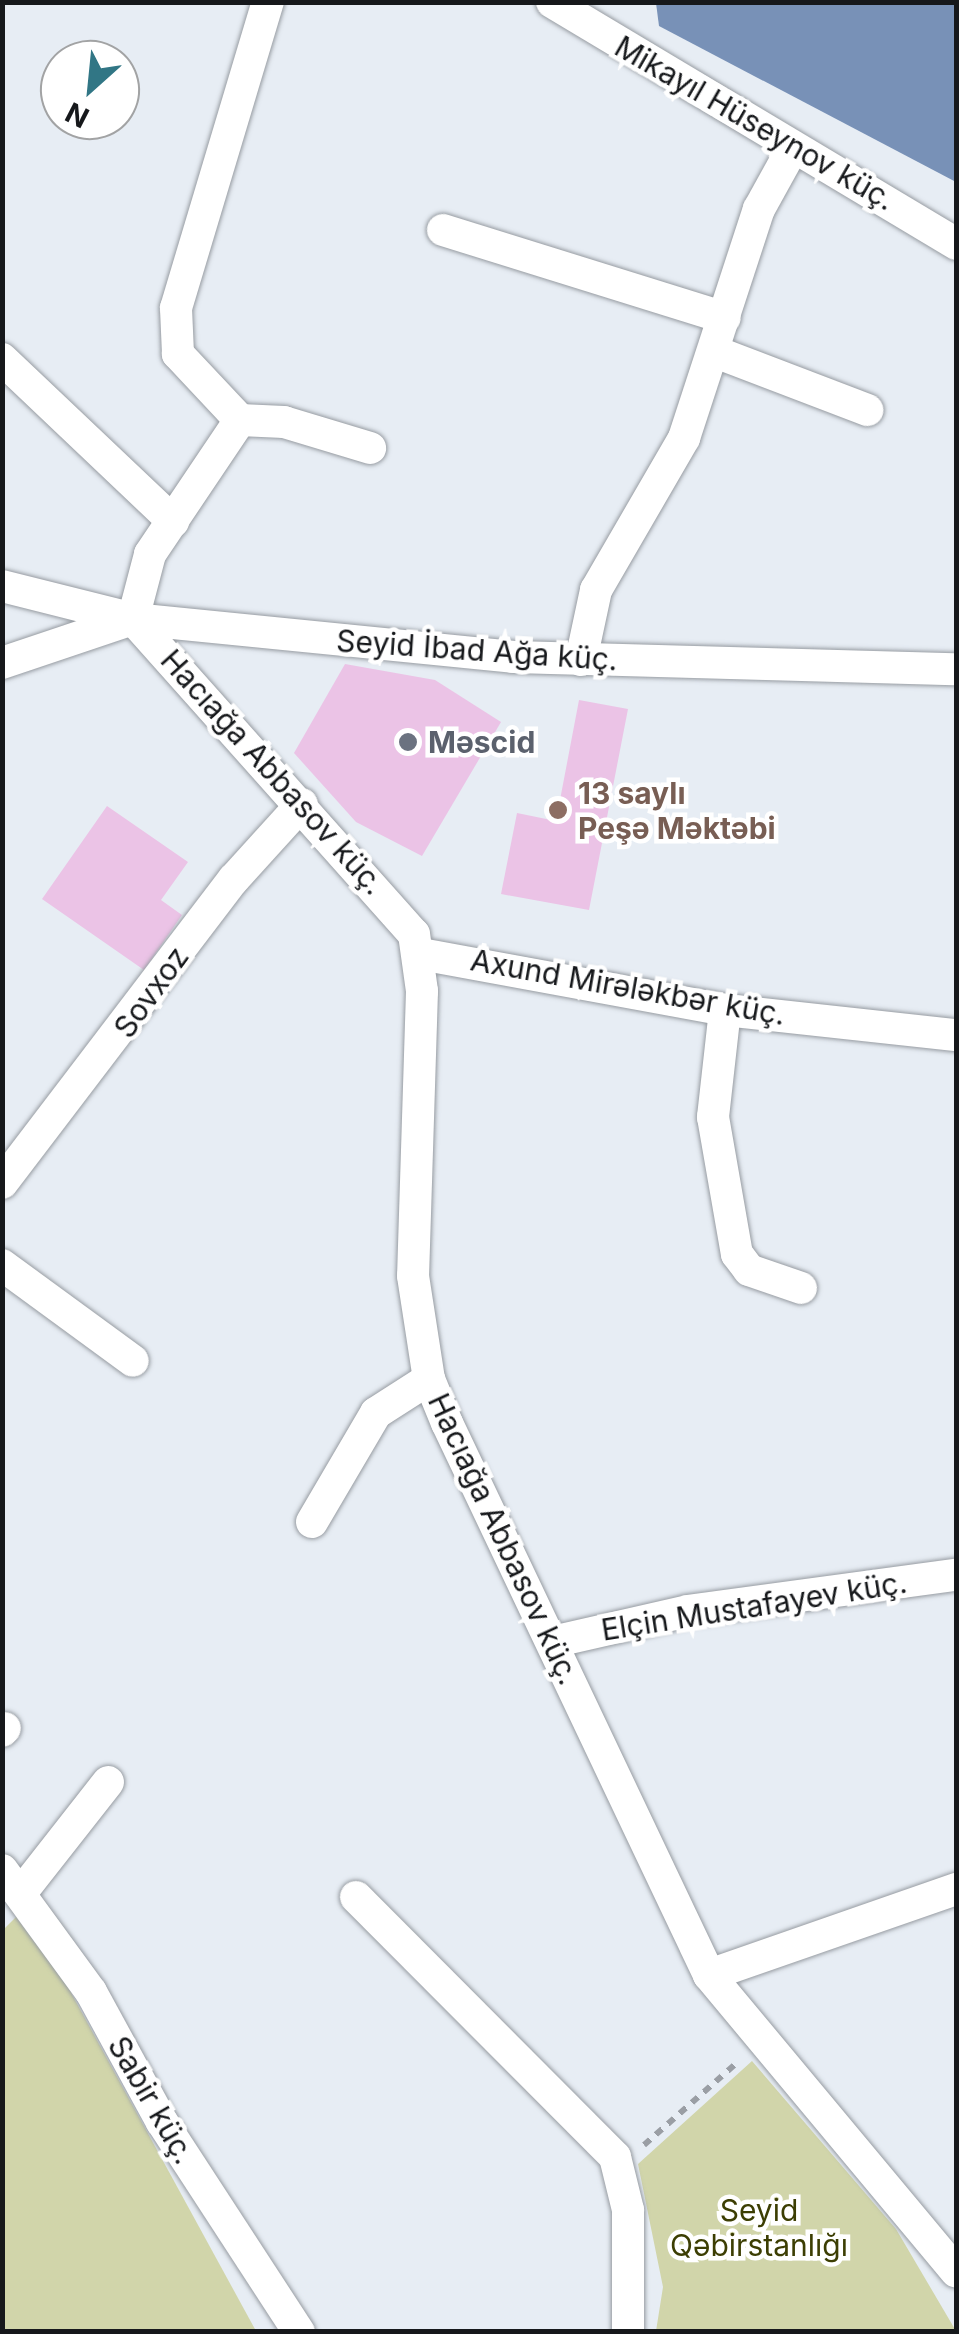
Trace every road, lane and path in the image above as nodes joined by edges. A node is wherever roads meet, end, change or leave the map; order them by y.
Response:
1 (268, 2) edge
2 (573, 8) edge
3 (792, 150) junction
4 (443, 230) dead end
5 (956, 244) edge
6 (724, 318) junction
7 (718, 353) junction
8 (2, 359) edge
9 (868, 410) dead end
10 (240, 420) junction
11 (370, 448) dead end
12 (173, 521) junction
13 (2, 586) edge
14 (133, 619) junction
15 (581, 660) junction
16 (2, 663) edge
17 (956, 669) edge
18 (302, 804) junction
19 (420, 954) junction
20 (725, 1010) junction
21 (956, 1035) edge
22 (2, 1183) edge
23 (2, 1265) edge
24 (801, 1288) dead end
25 (133, 1361) dead end
26 (429, 1379) junction
27 (312, 1522) dead end
28 (956, 1576) edge
29 (552, 1642) junction
30 (108, 1782) dead end
31 (12, 1881) edge
32 (956, 1889) edge
33 (356, 1897) dead end
34 (709, 1975) junction
35 (762, 2038) junction
36 (615, 2157) junction
37 (956, 2271) edge
38 (300, 2332) edge
39 (628, 2332) edge

1 - 10 street
2 - 3 street, Mikayıl Hüseynov küç.
3 - 5 street, Mikayıl Hüseynov küç.
3 - 6 street
4 - 6 street
6 - 7 street
7 - 9 street
7 - 15 street
8 - 12 street
10 - 11 street
10 - 12 street
12 - 14 street
13 - 14 street, Seyid İbad Ağa küç.
14 - 15 street, Seyid İbad Ağa küç.
14 - 16 street
14 - 18 street, Hacıağa Abbasov küç.
15 - 17 street, Seyid İbad Ağa küç.
18 - 19 street, Hacıağa Abbasov küç.
18 - 22 street, Sovxoz
19 - 20 street, Axund Mirələkbər küç.
19 - 26 street, Hacıağa Abbasov küç.
20 - 21 street, Axund Mirələkbər küç.
20 - 24 street
23 - 25 street
26 - 27 street
26 - 29 street, Hacıağa Abbasov küç.
28 - 29 street, Elçin Mustafayev küç.
29 - 34 street, Hacıağa Abbasov küç.
30 - 31 street
31 - 38 street, Sabir küç.
32 - 34 street
33 - 36 street
34 - 35 street, Hacıağa Abbasov küç.
35 - 36 path
35 - 37 street, Hacıağa Abbasov küç.
36 - 39 street

